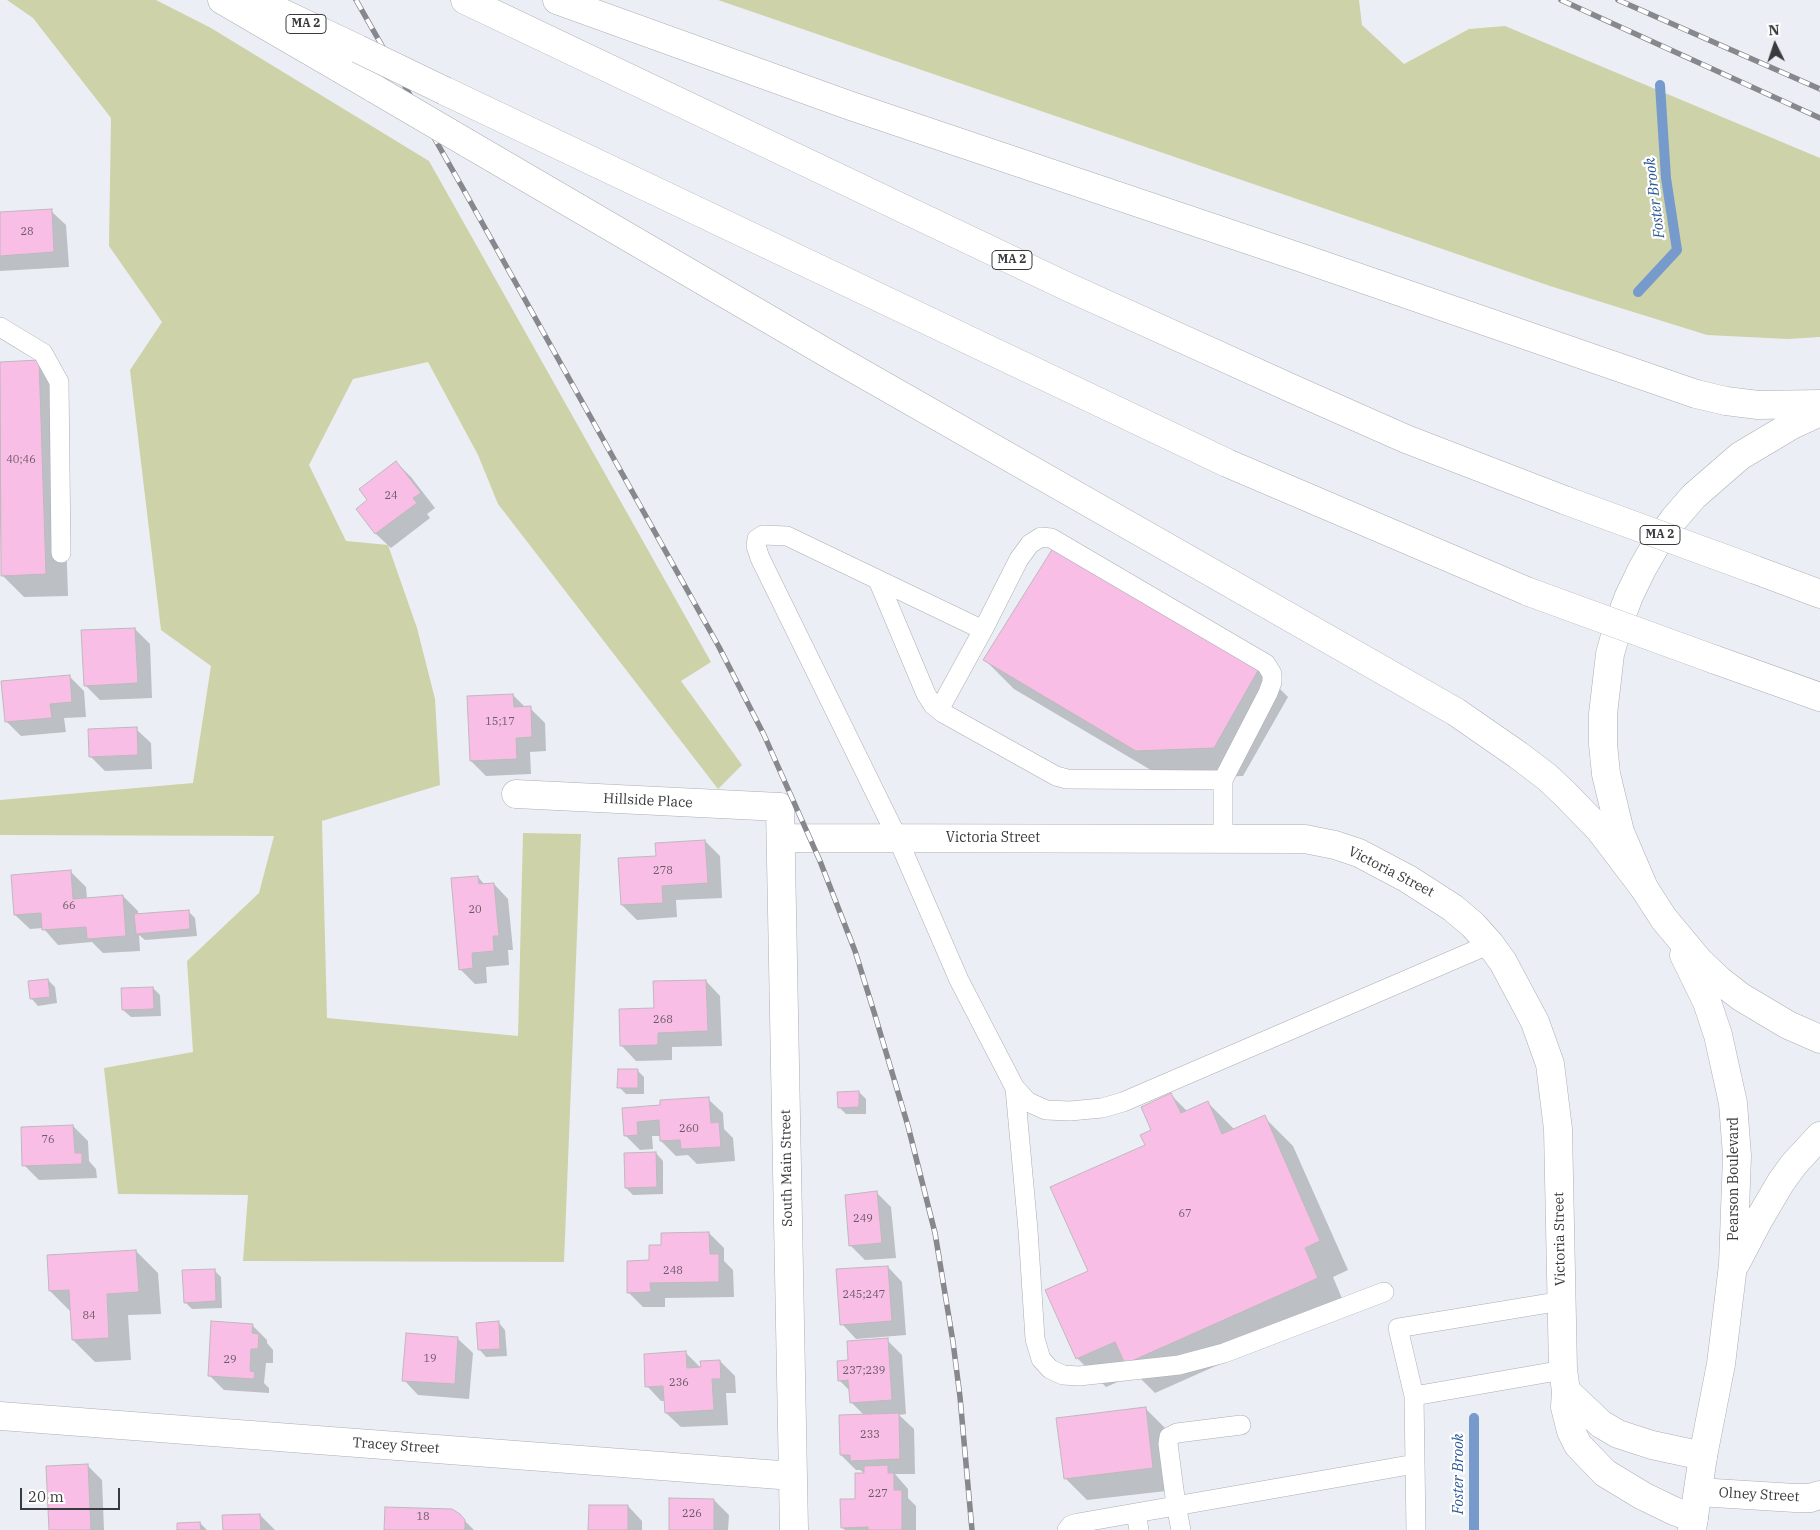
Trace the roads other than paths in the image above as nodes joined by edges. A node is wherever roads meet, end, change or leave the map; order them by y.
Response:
1 (222, 0) edge
2 (255, 0) edge
3 (465, 0) edge
4 (557, 0) edge
5 (0, 327) edge
6 (1820, 404) edge
7 (1820, 412) edge
8 (62, 553) dead end
9 (878, 580) junction
10 (1820, 594) edge
11 (983, 630) junction
12 (1820, 696) edge
13 (939, 710) junction
14 (1223, 780) junction
15 (516, 794) dead end
16 (780, 807) joint
17 (897, 837) junction
18 (781, 838) junction
19 (1223, 839) junction
20 (1644, 888) junction
21 (1664, 919) junction
22 (1490, 944) junction
23 (1820, 1039) edge
24 (1015, 1088) junction
25 (1820, 1136) edge
26 (1731, 1273) junction
27 (1384, 1292) dead end
28 (1562, 1301) junction
29 (1564, 1381) junction
30 (1414, 1396) junction
31 (0, 1416) edge
32 (1241, 1424) dead end
33 (1703, 1456) junction
34 (1415, 1464) junction
35 (793, 1476) junction
36 (1820, 1495) edge
37 (1176, 1505) junction
38 (1695, 1513) edge
39 (1137, 1521) edge
40 (1098, 1525) edge
41 (794, 1530) edge
42 (1067, 1530) edge
43 (1181, 1530) edge
44 (1416, 1530) edge

1 - 20 main road, bridge
2 - 12 main road, MA 2, bridge
3 - 10 main road, MA 2, bridge
4 - 6 main road
5 - 8 lane
7 - 20 main road
9 - 11 lane
9 - 13 lane
9 - 17 lane
11 - 13 lane
11 - 14 lane
13 - 14 lane
14 - 19 lane
15 - 16 main road, Hillside Place
16 - 18 main road, South Main Street
17 - 18 main road, Victoria Street
17 - 19 main road, Victoria Street
17 - 24 lane
18 - 35 main road, South Main Street
19 - 22 main road, Victoria Street
20 - 21 main road
21 - 23 main road
21 - 26 main road, Pearson Boulevard
22 - 24 lane
22 - 28 main road, Victoria Street
24 - 27 lane
25 - 26 main road, Pearson Boulevard
26 - 33 main road, Pearson Boulevard
28 - 29 main road, Victoria Street
28 - 30 lane
29 - 30 lane
29 - 33 main road
29 - 38 main road, Victoria Street
30 - 34 lane
31 - 35 main road, Tracey Street
32 - 37 lane
33 - 38 main road, Pearson Boulevard
34 - 37 lane
34 - 44 lane
35 - 41 main road, South Main Street
36 - 38 main road, Olney Street
37 - 39 lane
37 - 43 lane
39 - 40 lane
40 - 42 lane

